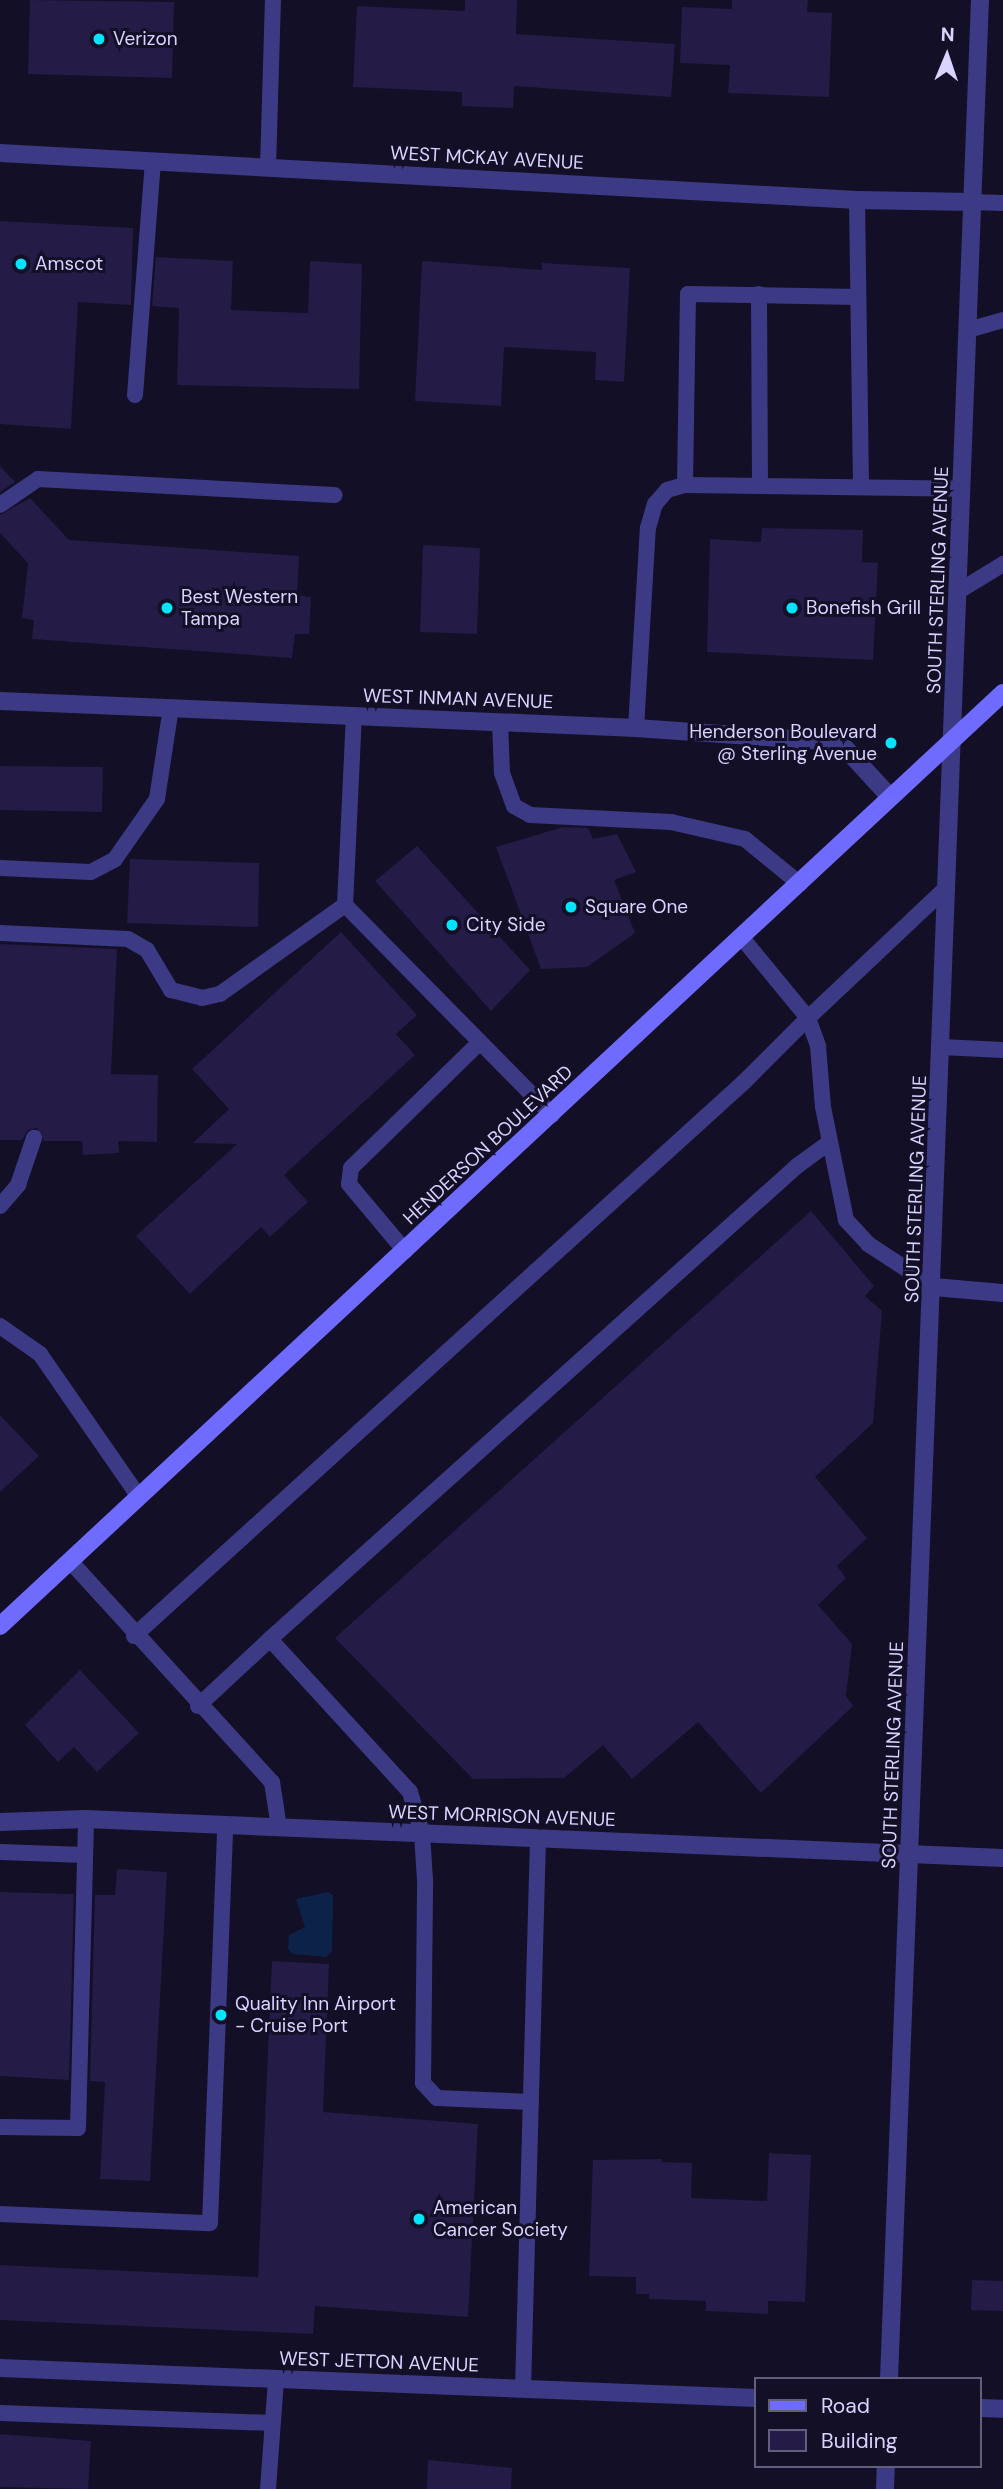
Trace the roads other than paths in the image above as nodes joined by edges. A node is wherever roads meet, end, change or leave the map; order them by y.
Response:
1 (273, 0) edge
2 (980, 0) edge
3 (0, 153) edge
4 (153, 162) junction
5 (268, 167) junction
6 (857, 200) junction
7 (972, 202) junction
8 (1003, 203) edge
9 (759, 294) junction
10 (858, 296) junction
11 (1003, 320) edge
12 (968, 330) junction
13 (135, 395) dead end
14 (685, 485) junction
15 (760, 486) junction
16 (861, 487) junction
17 (962, 489) junction
18 (335, 495) dead end
19 (0, 505) edge
20 (1003, 564) edge
21 (959, 591) junction
22 (1003, 693) edge
23 (0, 701) edge
24 (171, 708) junction
25 (354, 715) junction
26 (500, 722) junction
27 (636, 728) junction
28 (953, 740) junction
29 (890, 797) junction
30 (0, 868) edge
31 (800, 884) junction
32 (947, 887) junction
33 (345, 905) junction
34 (0, 933) edge
35 (742, 939) junction
36 (808, 1018) junction
37 (480, 1042) junction
38 (942, 1047) junction
39 (1003, 1050) edge
40 (552, 1115) junction
41 (34, 1138) dead end
42 (829, 1143) junction
43 (0, 1206) edge
44 (405, 1251) junction
45 (934, 1287) junction
46 (1003, 1293) edge
47 (0, 1326) edge
48 (139, 1497) junction
49 (70, 1561) junction
50 (0, 1626) edge
51 (134, 1636) junction
52 (270, 1639) junction
53 (198, 1706) junction
54 (86, 1819) junction
55 (0, 1822) edge
56 (225, 1825) junction
57 (279, 1827) junction
58 (422, 1833) junction
59 (538, 1838) junction
60 (0, 1852) edge
61 (910, 1854) junction
62 (85, 1855) junction
63 (1003, 1858) edge
64 (531, 2102) junction
65 (0, 2127) edge
66 (0, 2214) edge
67 (0, 2368) edge
68 (889, 2377) edge
69 (276, 2379) junction
70 (523, 2389) junction
71 (754, 2398) edge
72 (982, 2408) edge
73 (1003, 2409) edge
74 (0, 2413) edge
75 (272, 2423) junction
76 (886, 2468) edge
77 (268, 2489) edge
78 (885, 2489) edge

1 - 5 lane
2 - 7 street, SOUTH STERLING AVENUE
3 - 4 street, WEST MCKAY AVENUE
4 - 5 street, WEST MCKAY AVENUE
4 - 13 lane
5 - 6 street, WEST MCKAY AVENUE
6 - 7 street, WEST MCKAY AVENUE
6 - 10 lane
7 - 8 lane
7 - 12 street, SOUTH STERLING AVENUE
9 - 10 lane
9 - 14 lane
9 - 15 lane
10 - 16 lane
11 - 12 lane
12 - 17 street, SOUTH STERLING AVENUE
14 - 15 lane
14 - 27 lane
15 - 16 lane
16 - 17 lane
17 - 21 street, SOUTH STERLING AVENUE
18 - 19 lane
20 - 21 lane
21 - 28 street, SOUTH STERLING AVENUE
22 - 28 main road, HENDERSON BOULEVARD
23 - 24 street, WEST INMAN AVENUE
24 - 25 street, WEST INMAN AVENUE
24 - 30 lane
25 - 26 street, WEST INMAN AVENUE
25 - 33 lane
26 - 27 street, WEST INMAN AVENUE
26 - 31 lane
27 - 29 street, WEST INMAN AVENUE
28 - 29 main road, HENDERSON BOULEVARD
28 - 32 street, SOUTH STERLING AVENUE
29 - 31 main road, HENDERSON BOULEVARD
31 - 35 main road, HENDERSON BOULEVARD
32 - 36 lane
32 - 38 street, SOUTH STERLING AVENUE
33 - 34 lane
33 - 37 lane
35 - 36 lane
35 - 40 main road, HENDERSON BOULEVARD
36 - 42 lane
36 - 51 lane
37 - 40 lane
37 - 44 lane
38 - 39 lane
38 - 45 street, SOUTH STERLING AVENUE
40 - 44 main road, HENDERSON BOULEVARD
41 - 43 lane
42 - 45 lane
42 - 52 lane
44 - 48 main road, HENDERSON BOULEVARD
45 - 46 street
45 - 61 street, SOUTH STERLING AVENUE
47 - 48 lane
48 - 49 main road, HENDERSON BOULEVARD
49 - 50 main road, HENDERSON BOULEVARD
49 - 51 lane
51 - 53 lane
52 - 53 lane
52 - 58 lane
53 - 57 lane
54 - 55 street, WEST MORRISON AVENUE
54 - 56 street, WEST MORRISON AVENUE
54 - 62 lane
56 - 57 street, WEST MORRISON AVENUE
56 - 66 lane
57 - 58 street, WEST MORRISON AVENUE
58 - 59 street, WEST MORRISON AVENUE
58 - 64 lane
59 - 61 street, WEST MORRISON AVENUE
59 - 64 lane
60 - 62 lane
61 - 63 street, WEST MORRISON AVENUE
61 - 68 street, SOUTH STERLING AVENUE
62 - 65 lane
64 - 70 lane
67 - 69 street, WEST JETTON AVENUE
69 - 70 street, WEST JETTON AVENUE
69 - 75 lane
70 - 71 street, WEST JETTON AVENUE
72 - 73 street
74 - 75 lane
75 - 77 lane
76 - 78 street

